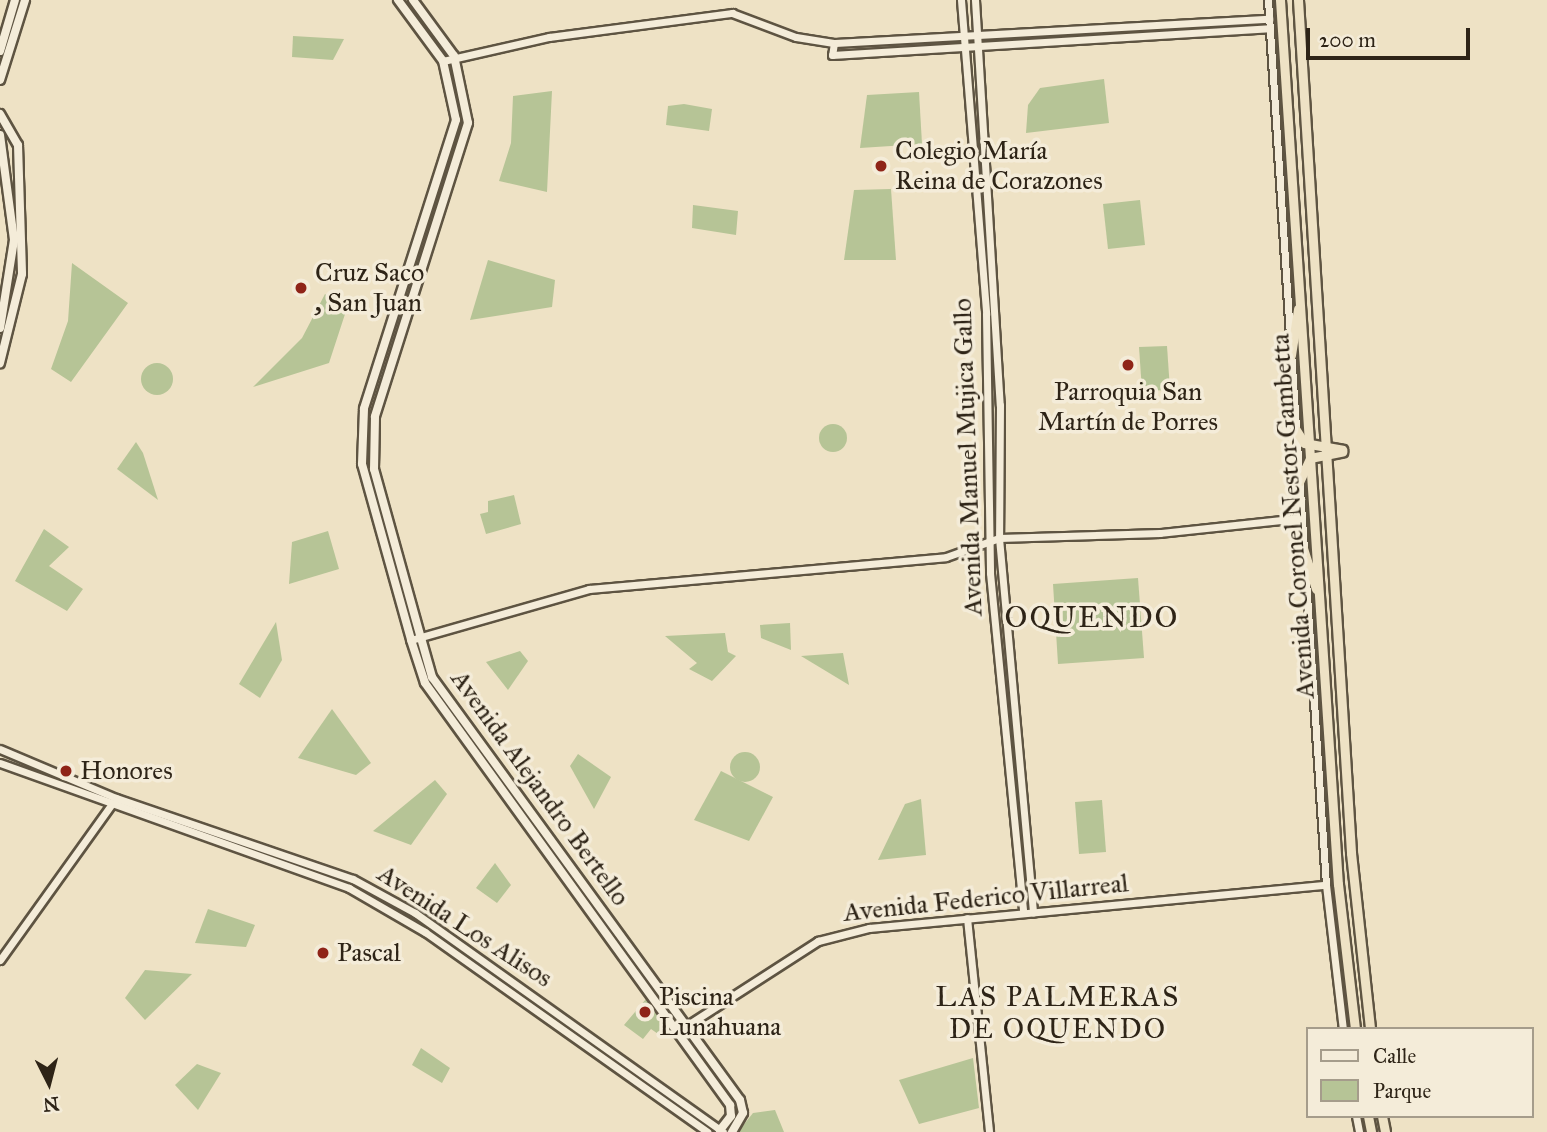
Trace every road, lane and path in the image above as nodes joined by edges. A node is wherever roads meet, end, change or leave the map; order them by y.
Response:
1 (15, 0) edge
2 (25, 0) edge
3 (398, 0) edge
4 (413, 0) edge
5 (961, 0) edge
6 (975, 0) edge
7 (1268, 0) edge
8 (1280, 0) edge
9 (1298, 0) edge
10 (1269, 19) junction
11 (1269, 28) junction
12 (977, 34) junction
13 (963, 35) junction
14 (834, 43) junction
15 (964, 46) junction
16 (978, 46) junction
17 (0, 51) edge
18 (454, 56) junction
19 (443, 61) junction
20 (2, 66) edge
21 (0, 80) edge
22 (0, 114) edge
23 (0, 135) edge
24 (11, 199) junction
25 (21, 199) junction
26 (1300, 301) junction
27 (0, 328) edge
28 (1291, 355) junction
29 (0, 363) edge
30 (1296, 430) junction
31 (1327, 444) junction
32 (1310, 445) junction
33 (1328, 457) junction
34 (1310, 458) junction
35 (1299, 482) junction
36 (1301, 518) junction
37 (999, 538) junction
38 (990, 541) junction
39 (1303, 548) junction
40 (1320, 598) junction
41 (421, 638) junction
42 (411, 640) junction
43 (0, 749) edge
44 (0, 763) edge
45 (111, 805) junction
46 (1326, 885) junction
47 (1023, 912) junction
48 (1033, 912) junction
49 (967, 918) junction
50 (0, 961) edge
51 (685, 1026) junction
52 (1343, 1027) edge
53 (1355, 1027) edge
54 (1370, 1027) edge
55 (677, 1032) junction
56 (721, 1131) edge
57 (706, 1132) edge
58 (732, 1132) edge
59 (989, 1132) edge

1 - 17 main road
2 - 20 main road
3 - 19 main road, Avenida Alejandro Bertello
4 - 18 main road, Avenida Alejandro Bertello
5 - 13 street, Avenida Manuel Mujica Gallo
6 - 12 street, Avenida Manuel Mujica Gallo
7 - 10 street
8 - 26 highway, Avenida Coronel Nestor Gambetta
9 - 31 highway, Avenida Coronel Nestor Gambetta
10 - 11 street
10 - 12 street
11 - 16 street
11 - 28 street
12 - 13 street
12 - 16 street, Avenida Manuel Mujica Gallo
13 - 14 street
13 - 15 street, Avenida Manuel Mujica Gallo
14 - 15 street
14 - 18 street
15 - 16 street
15 - 38 street, Avenida Manuel Mujica Gallo
16 - 37 street, Avenida Manuel Mujica Gallo
18 - 19 street
18 - 41 main road, Avenida Alejandro Bertello
19 - 42 main road, Avenida Alejandro Bertello
20 - 21 main road
22 - 25 main road
23 - 24 main road
24 - 25 main road
24 - 27 main road
25 - 29 main road
26 - 28 highway
26 - 32 highway, Avenida Coronel Nestor Gambetta
28 - 30 street
30 - 32 highway
30 - 35 street
31 - 32 highway
31 - 33 highway, Avenida Coronel Nestor Gambetta
31 - 33 highway
32 - 34 highway, Avenida Coronel Nestor Gambetta
33 - 34 highway
33 - 54 highway, Avenida Coronel Nestor Gambetta
34 - 35 highway
34 - 40 highway, Avenida Coronel Nestor Gambetta
35 - 36 street
36 - 37 street
36 - 39 street
37 - 38 street
37 - 48 street, Avenida Manuel Mujica Gallo
38 - 41 street
38 - 47 street, Avenida Manuel Mujica Gallo
39 - 40 highway
39 - 46 street
40 - 53 highway, Avenida Coronel Nestor Gambetta
41 - 42 street
41 - 51 main road, Avenida Alejandro Bertello
42 - 55 main road, Avenida Alejandro Bertello
43 - 56 street, Avenida Los Alisos
44 - 45 street, Avenida Los Alisos
45 - 50 street
45 - 57 street, Avenida Los Alisos
46 - 48 street, Avenida Federico Villarreal
46 - 52 street
47 - 48 street, Avenida Federico Villarreal
47 - 49 street, Avenida Federico Villarreal
49 - 51 street, Avenida Federico Villarreal
49 - 59 street
51 - 55 street, Avenida Federico Villarreal
51 - 58 main road, Avenida Alejandro Bertello
55 - 56 main road, Avenida Alejandro Bertello

